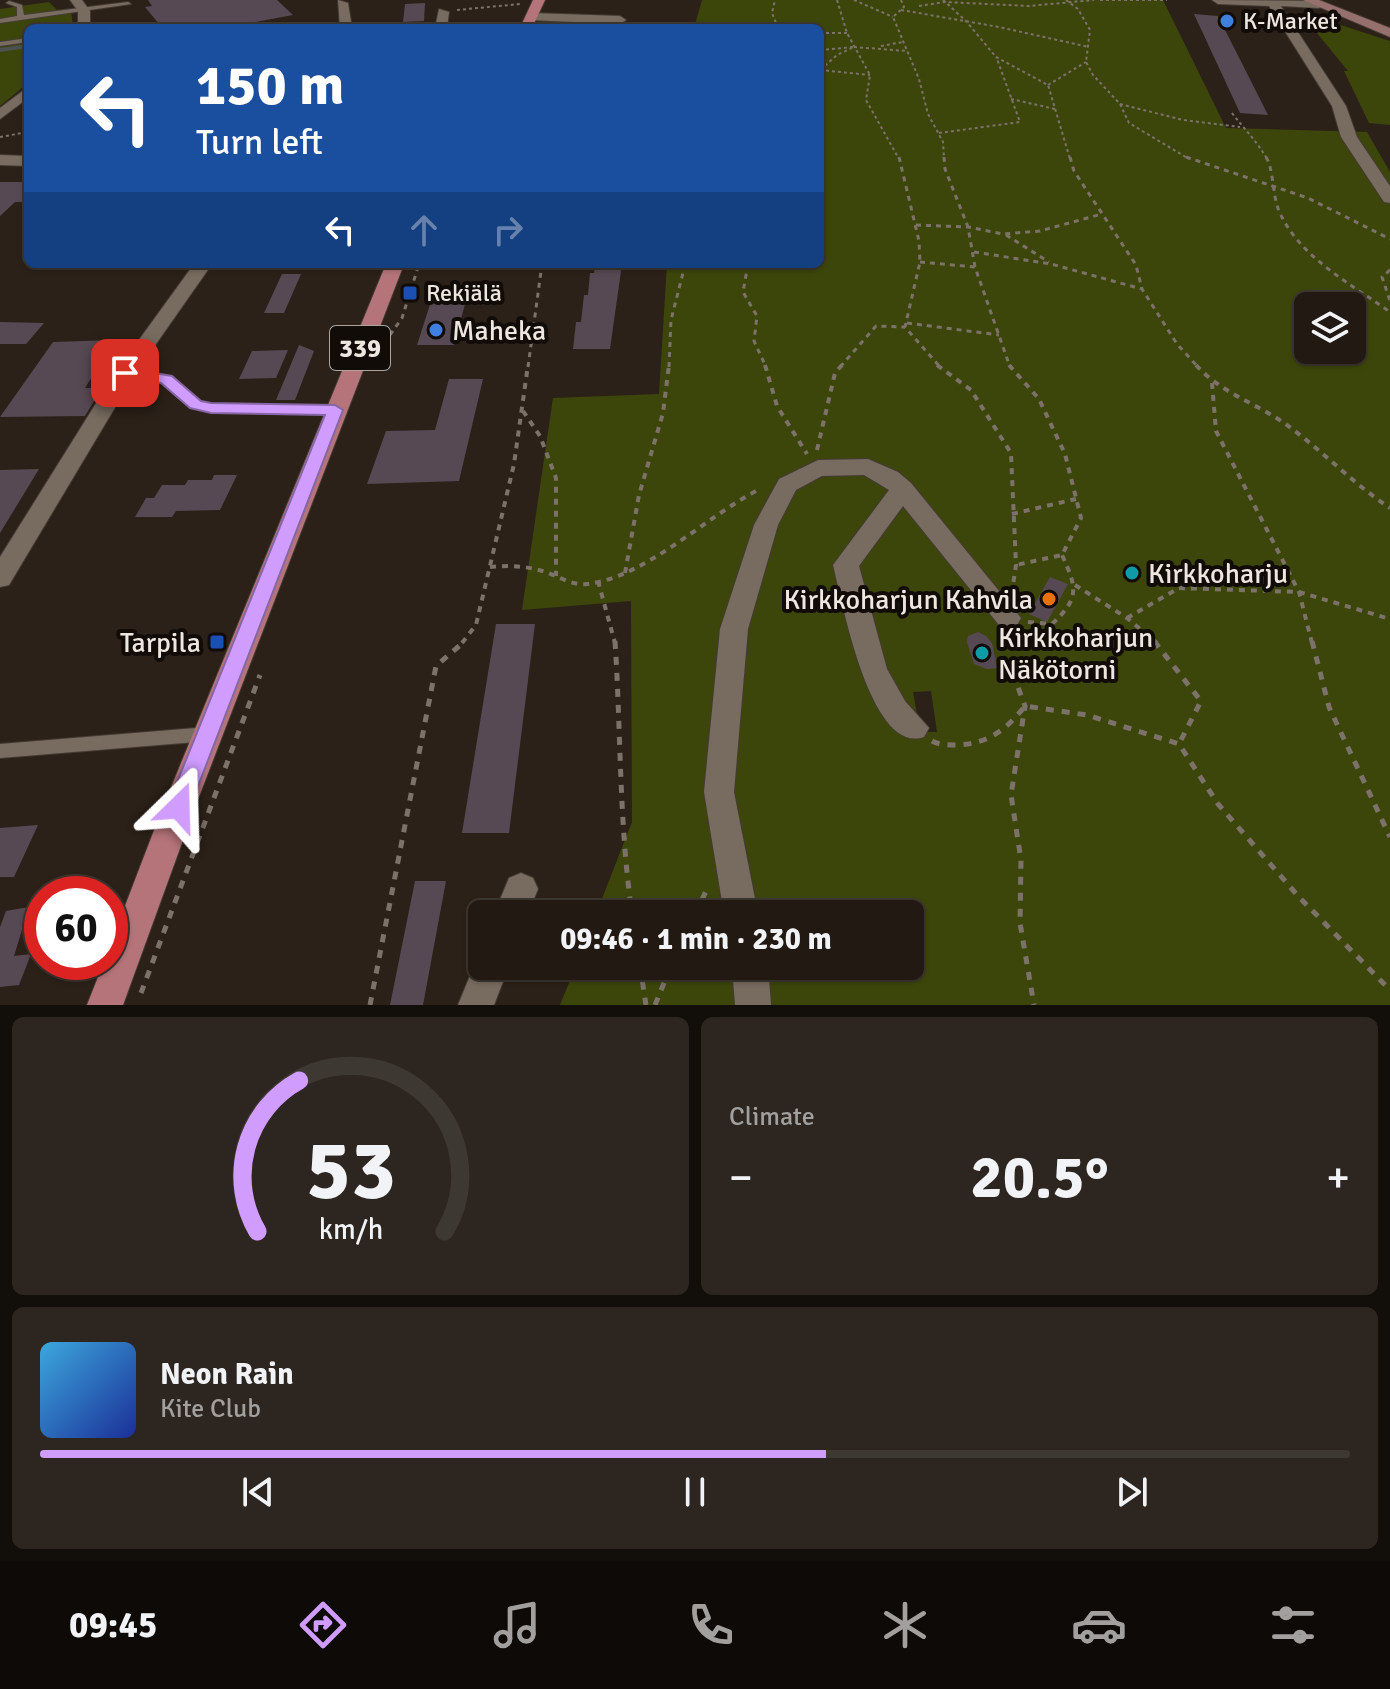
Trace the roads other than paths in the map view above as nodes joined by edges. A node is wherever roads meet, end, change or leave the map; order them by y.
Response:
1 (1218, 0) edge
2 (538, 1) edge
3 (1273, 1) edge
4 (1314, 2) edge
5 (9, 3) dead end
6 (342, 3) dead end
7 (128, 4) dead end
8 (80, 6) edge
9 (443, 12) road end
10 (21, 18) junction
11 (620, 19) edge
12 (0, 21) edge
13 (529, 23) edge
14 (345, 24) edge
15 (442, 24) edge
16 (1390, 33) edge
17 (24, 41) edge
18 (0, 44) edge
19 (24, 94) edge
20 (0, 115) edge
21 (0, 160) edge
22 (24, 161) edge
23 (1390, 198) edge
24 (200, 268) edge
25 (393, 268) edge
26 (125, 373) junction
27 (335, 410) junction
28 (903, 489) junction
29 (0, 578) edge
30 (1008, 618) road end
31 (914, 728) road end
32 (208, 734) junction
33 (0, 751) edge
34 (738, 900) edge
35 (486, 980) edge
36 (751, 980) edge
37 (105, 1005) edge
38 (476, 1005) edge
39 (753, 1005) edge

1 - 3 street
2 - 13 main road
3 - 4 street
3 - 23 street
4 - 16 main road
5 - 10 lane
6 - 14 street
7 - 8 lane
8 - 10 lane
9 - 15 street
10 - 12 lane
11 - 13 street
17 - 18 lane
19 - 20 street
21 - 22 street
24 - 26 street
25 - 27 main road, 339
26 - 27 lane
26 - 29 street
27 - 32 main road, 339
28 - 30 street
28 - 31 street
28 - 34 street
32 - 33 lane
32 - 37 main road, 339
35 - 38 street
36 - 39 street

